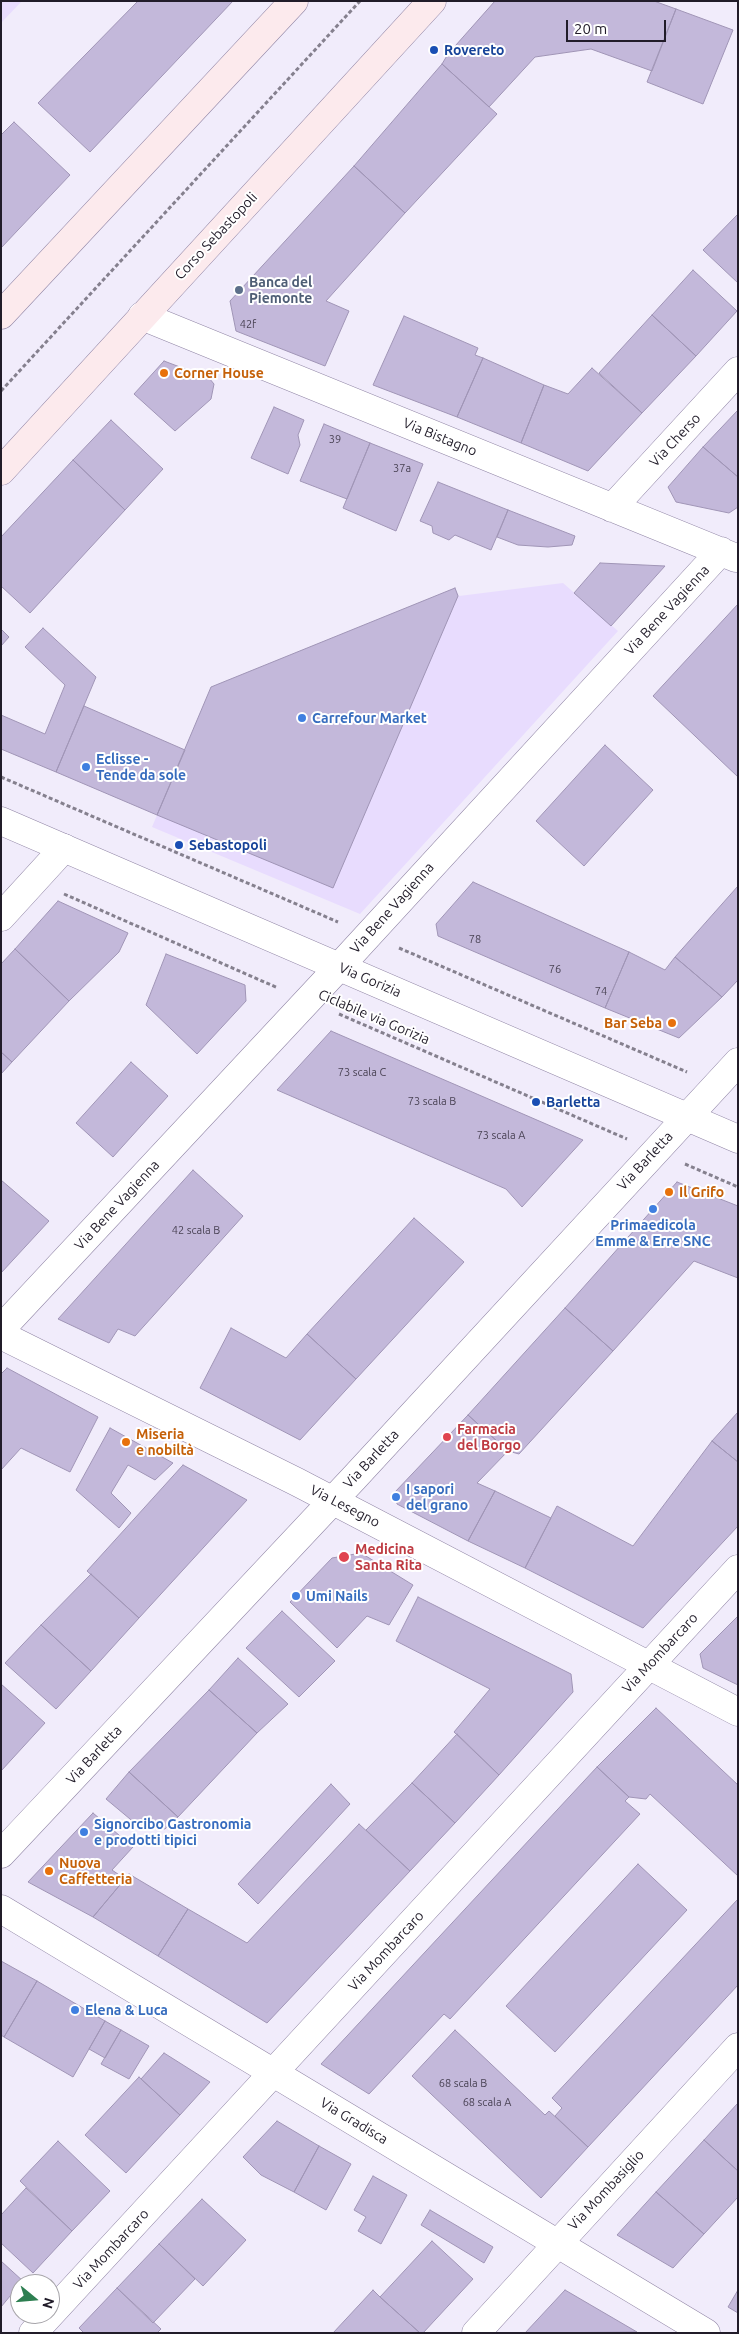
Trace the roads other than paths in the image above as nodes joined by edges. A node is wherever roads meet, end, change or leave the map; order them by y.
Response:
1 (294, 1) edge
2 (432, 1) edge
3 (1, 315) edge
4 (142, 316) junction
5 (738, 371) edge
6 (1, 471) edge
7 (612, 508) junction
8 (729, 555) edge
9 (1, 821) edge
10 (64, 848) junction
11 (1, 917) edge
12 (339, 967) junction
13 (738, 1062) edge
14 (686, 1117) junction
15 (738, 1139) edge
16 (1, 1329) edge
17 (1, 1335) edge
18 (332, 1500) junction
19 (738, 1569) edge
20 (648, 1665) junction
21 (738, 1712) edge
22 (1, 1854) edge
23 (1, 1909) edge
24 (738, 2048) edge
25 (272, 2072) junction
26 (558, 2243) junction
27 (33, 2333) edge
28 (476, 2333) edge
29 (706, 2333) edge

1 - 3 main road
2 - 4 main road, Corso Sebastopoli
4 - 6 main road, Corso Sebastopoli
4 - 7 street, Via Bistagno
5 - 7 street, Via Cherso
7 - 8 street, Via Bistagno
8 - 12 street, Via Bene Vagienna
9 - 10 street, Via Gorizia
10 - 11 street
10 - 12 street, Via Gorizia
12 - 14 street, Via Gorizia
12 - 16 street, Via Bene Vagienna
13 - 14 street, Via Barletta
14 - 15 street, Via Gorizia
14 - 18 street, Via Barletta
17 - 18 street, Via Lesegno
18 - 20 street, Via Lesegno
18 - 22 street, Via Barletta
19 - 20 street, Via Mombarcaro
20 - 21 street, Via Lesegno
20 - 25 street, Via Mombarcaro
23 - 25 street, Via Gradisca
24 - 26 street, Via Mombasiglio
25 - 26 street, Via Gradisca
25 - 27 street, Via Mombarcaro
26 - 28 street, Via Mombasiglio
26 - 29 street, Via Gradisca

